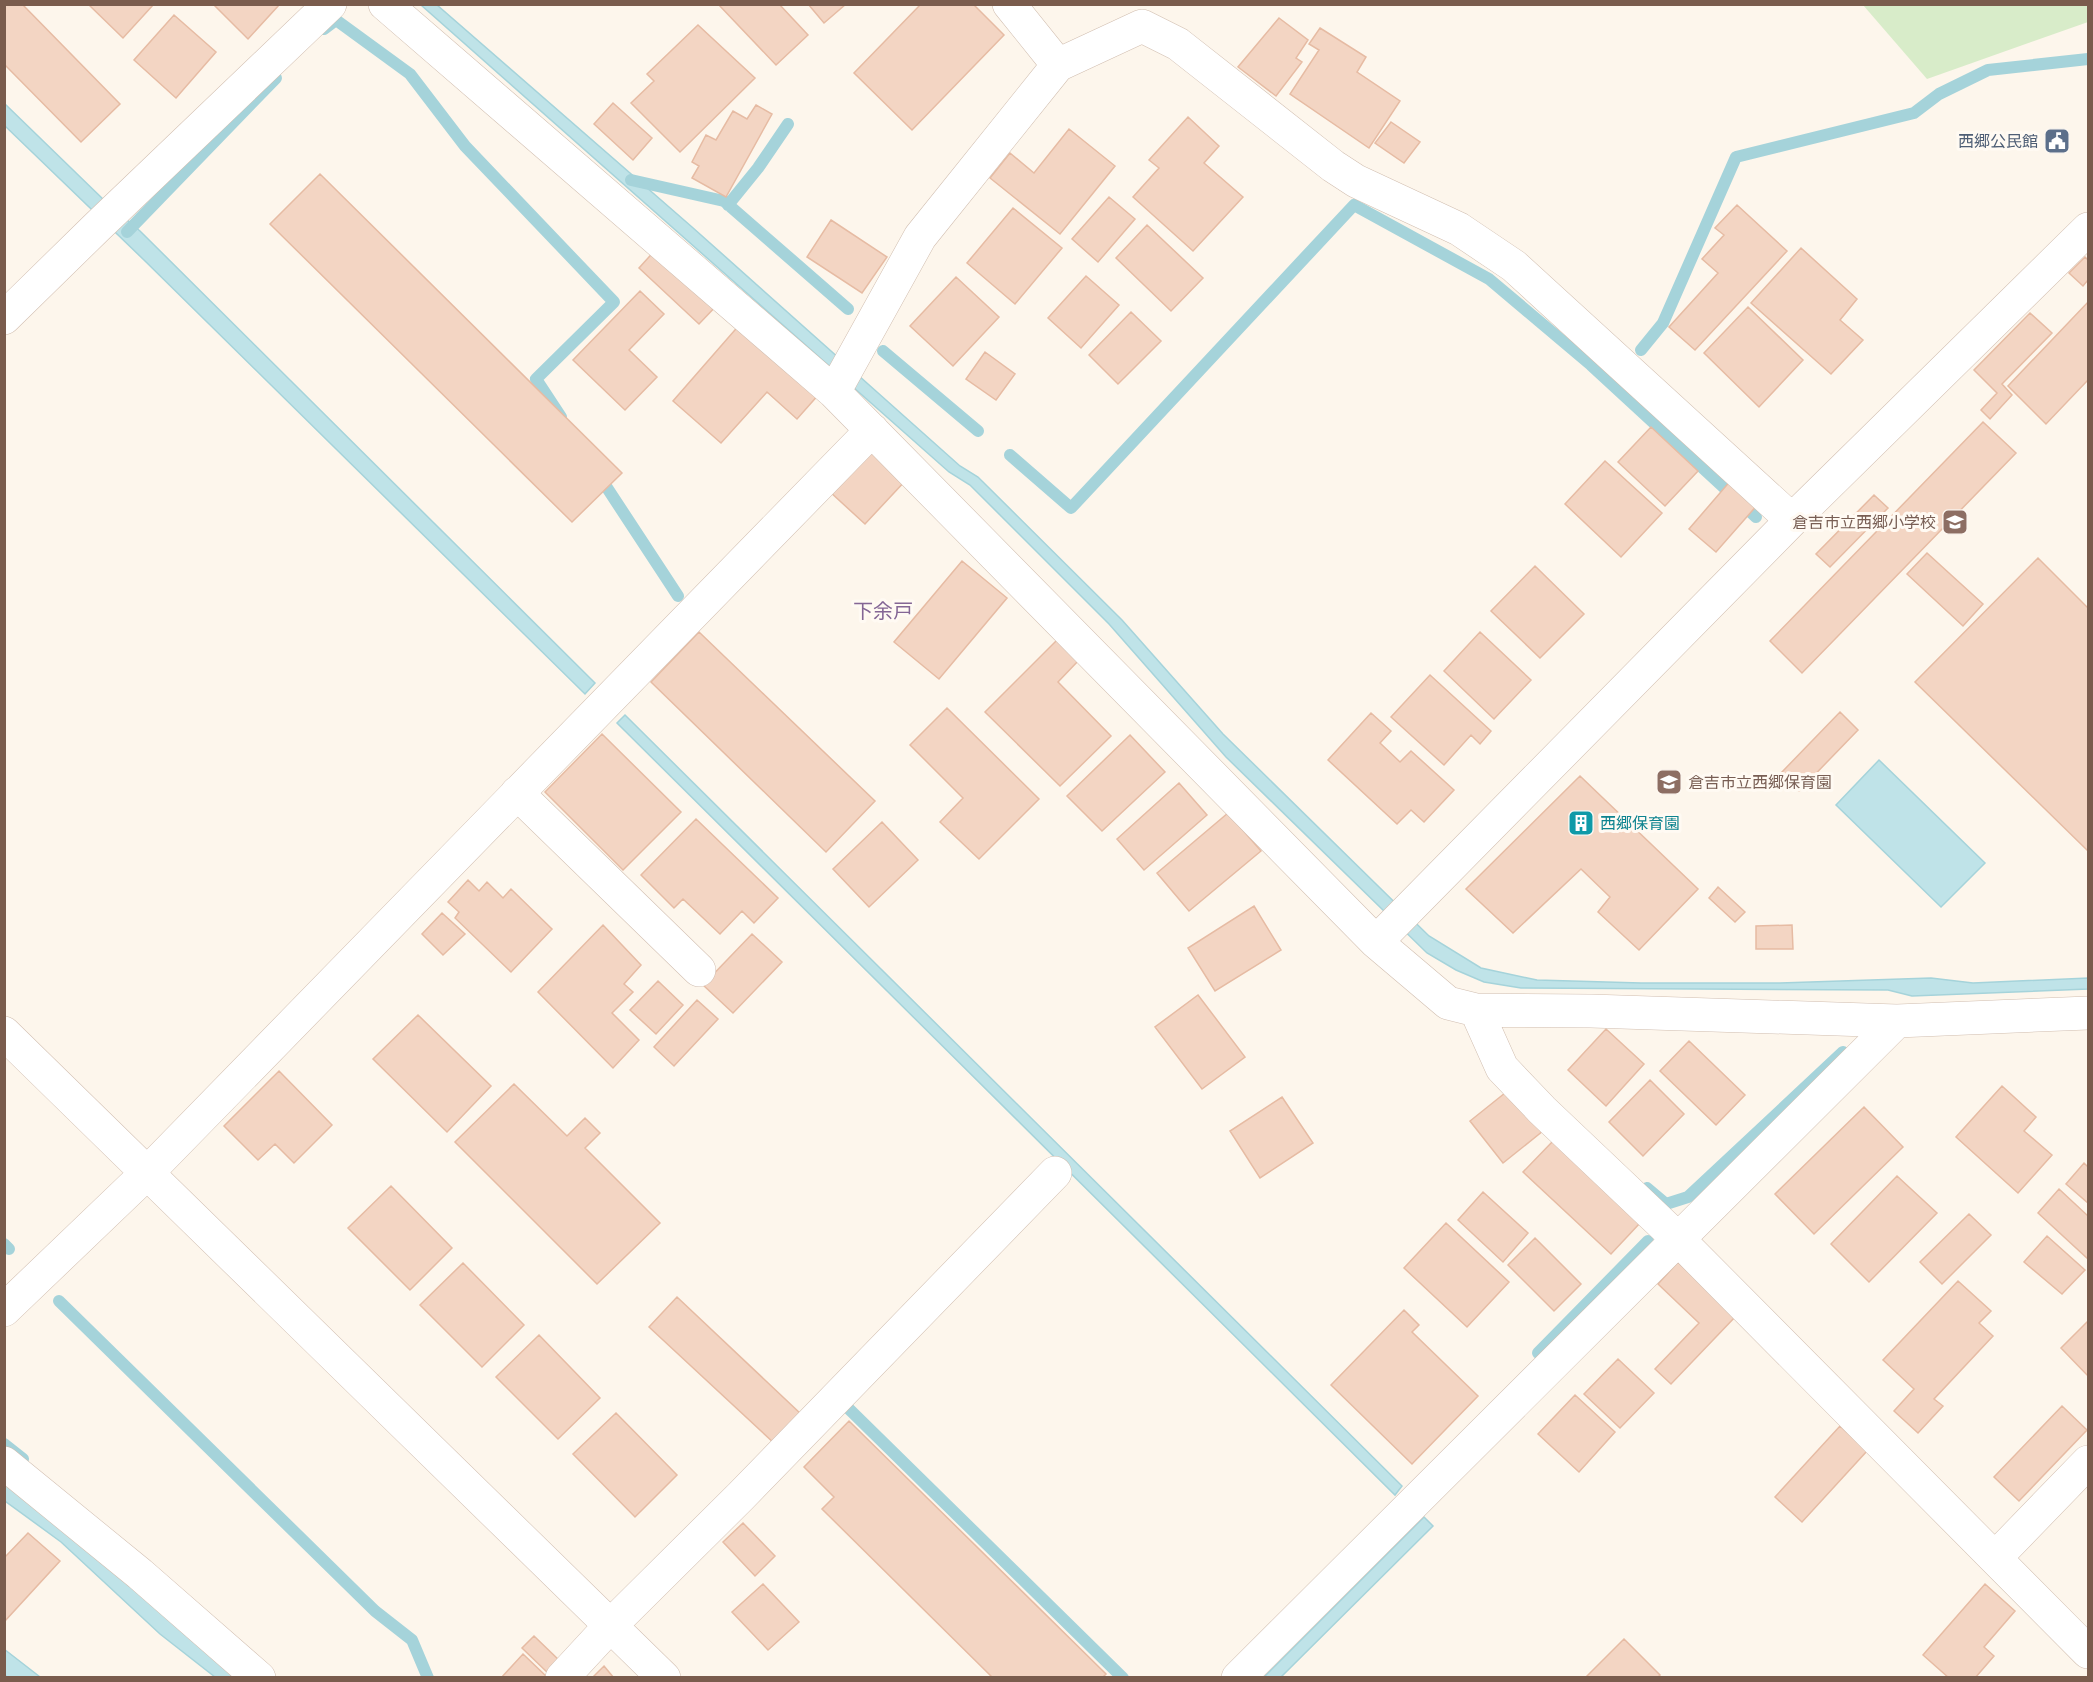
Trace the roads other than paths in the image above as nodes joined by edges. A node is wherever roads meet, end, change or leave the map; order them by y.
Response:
1 (330, 4) edge
2 (385, 4) edge
3 (1009, 4) edge
4 (1058, 65) junction
5 (2088, 228) edge
6 (4, 318) edge
7 (834, 392) junction
8 (872, 430) junction
9 (1792, 520) junction
10 (517, 793) junction
11 (1376, 942) junction
12 (699, 970) dead end
13 (1476, 1010) junction
14 (2088, 1013) edge
15 (1897, 1021) junction
16 (4, 1033) edge
17 (1055, 1173) dead end
18 (146, 1174) junction
19 (1678, 1239) junction
20 (4, 1311) edge
21 (2088, 1461) edge
22 (4, 1463) edge
23 (1995, 1558) junction
24 (611, 1625) junction
25 (2088, 1652) edge
26 (259, 1677) edge
27 (562, 1677) edge
28 (664, 1677) edge
29 (1238, 1677) edge

1 - 6 street
2 - 7 street
3 - 4 street
4 - 7 street
4 - 9 street
5 - 9 street
7 - 8 street
8 - 10 street
8 - 11 street
9 - 11 street
10 - 12 street
10 - 18 street
11 - 13 street
13 - 15 street
13 - 19 street
14 - 15 street
15 - 19 street
16 - 18 street
17 - 24 street
18 - 20 street
18 - 24 street
19 - 23 street
19 - 29 street
21 - 23 street
22 - 26 street
23 - 25 street
24 - 27 street
24 - 28 street

